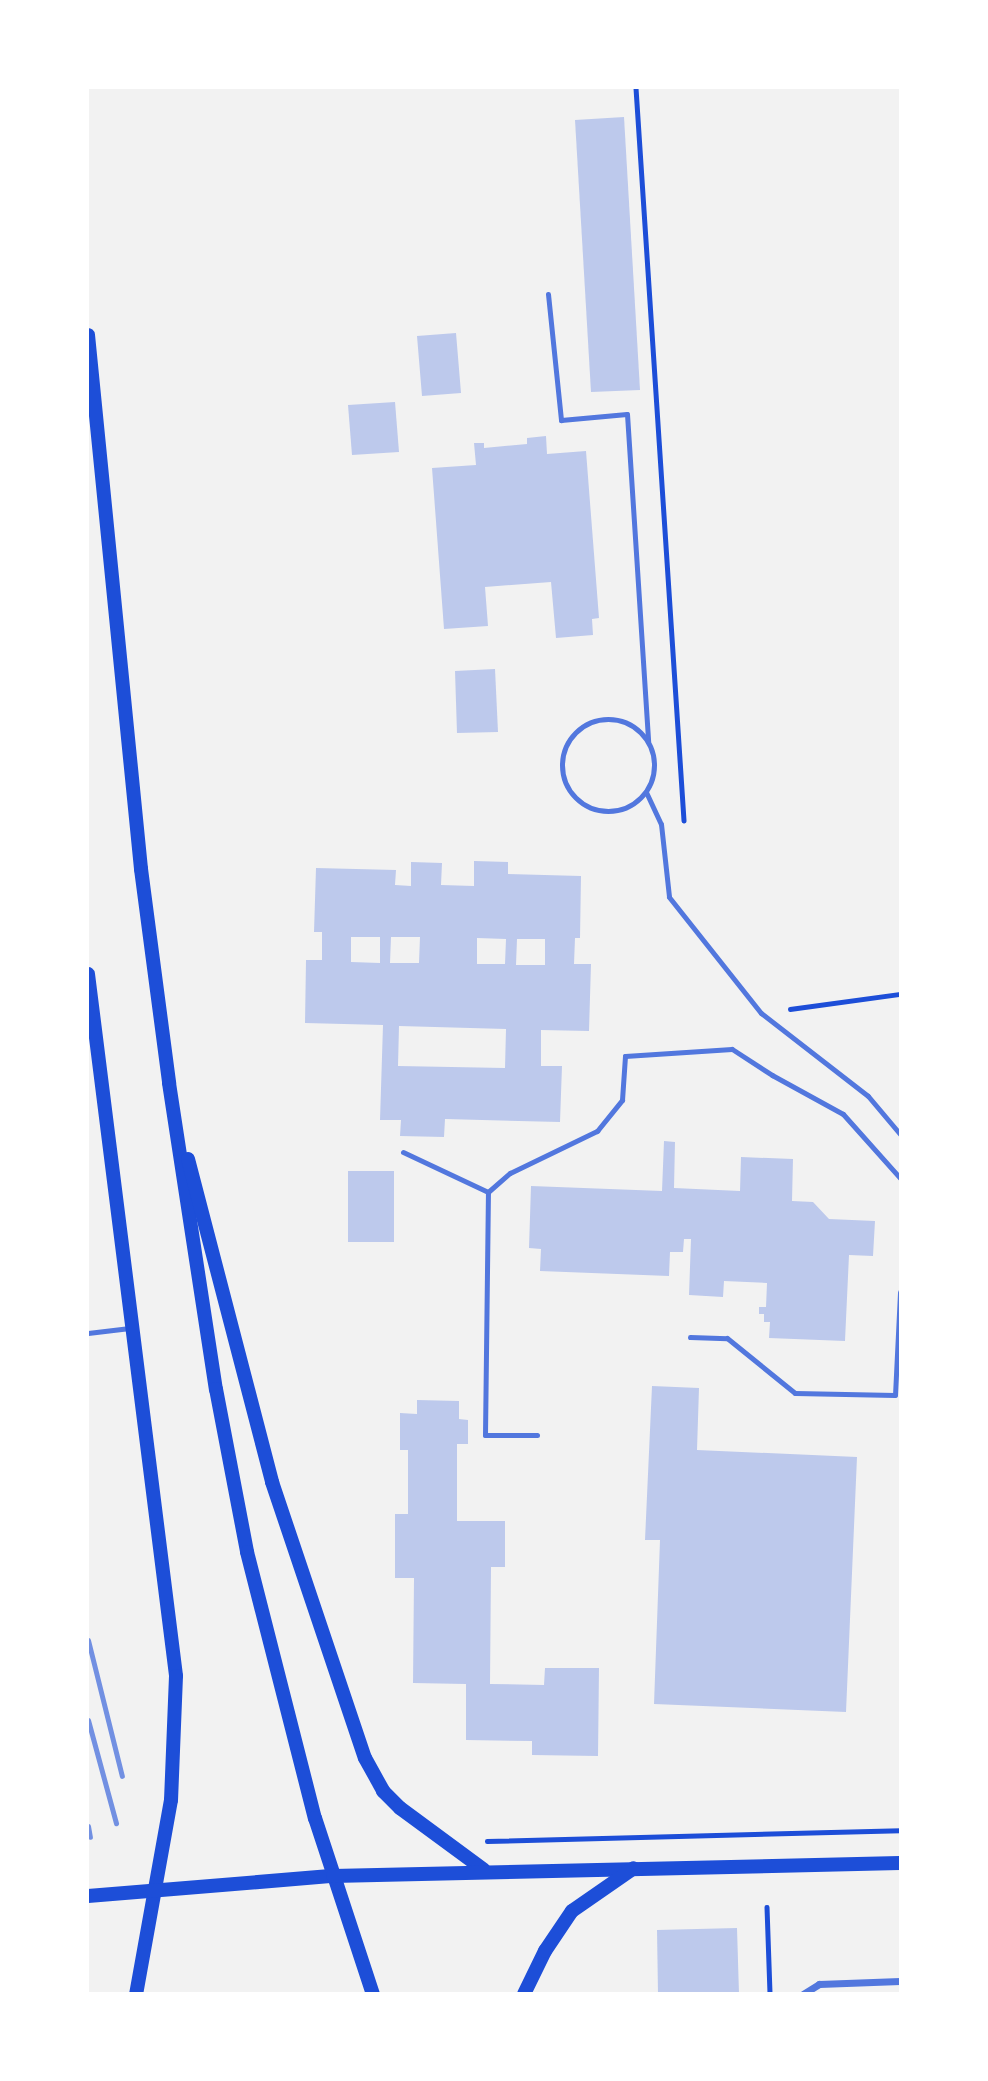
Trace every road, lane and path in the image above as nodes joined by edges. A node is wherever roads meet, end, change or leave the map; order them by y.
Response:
1 (636, 88) edge
2 (548, 294) dead end
3 (88, 335) edge
4 (648, 741) junction
5 (646, 792) junction
6 (684, 825) dead end
7 (88, 974) edge
8 (901, 994) edge
9 (761, 1013) junction
10 (169, 1083) junction
11 (901, 1134) edge
12 (403, 1152) dead end
13 (901, 1178) edge
14 (488, 1192) junction
15 (901, 1292) edge
16 (133, 1327) junction
17 (88, 1333) edge
18 (690, 1337) dead end
19 (537, 1435) dead end
20 (901, 1830) edge
21 (480, 1841) dead end
22 (901, 1863) edge
23 (634, 1868) junction
24 (484, 1870) junction
25 (333, 1876) junction
26 (153, 1892) junction
27 (88, 1896) edge
28 (767, 1907) dead end
29 (901, 1981) edge
30 (136, 1993) edge
31 (373, 1993) edge
32 (524, 1993) edge
33 (770, 1993) edge
34 (803, 1993) edge

1 - 6 path
2 - 4 lane
3 - 10 main road
4 - 5 lane
4 - 5 lane
5 - 9 lane
7 - 16 main road
8 - 9 path
9 - 11 lane
10 - 24 main road
10 - 25 main road
12 - 14 lane
13 - 14 lane
14 - 19 lane
15 - 18 lane
16 - 17 lane
16 - 26 main road
20 - 21 path
22 - 23 main road
23 - 24 main road
23 - 32 main road
24 - 25 main road
25 - 26 main road
25 - 31 main road
26 - 27 main road
26 - 30 main road
28 - 33 path
29 - 34 street

